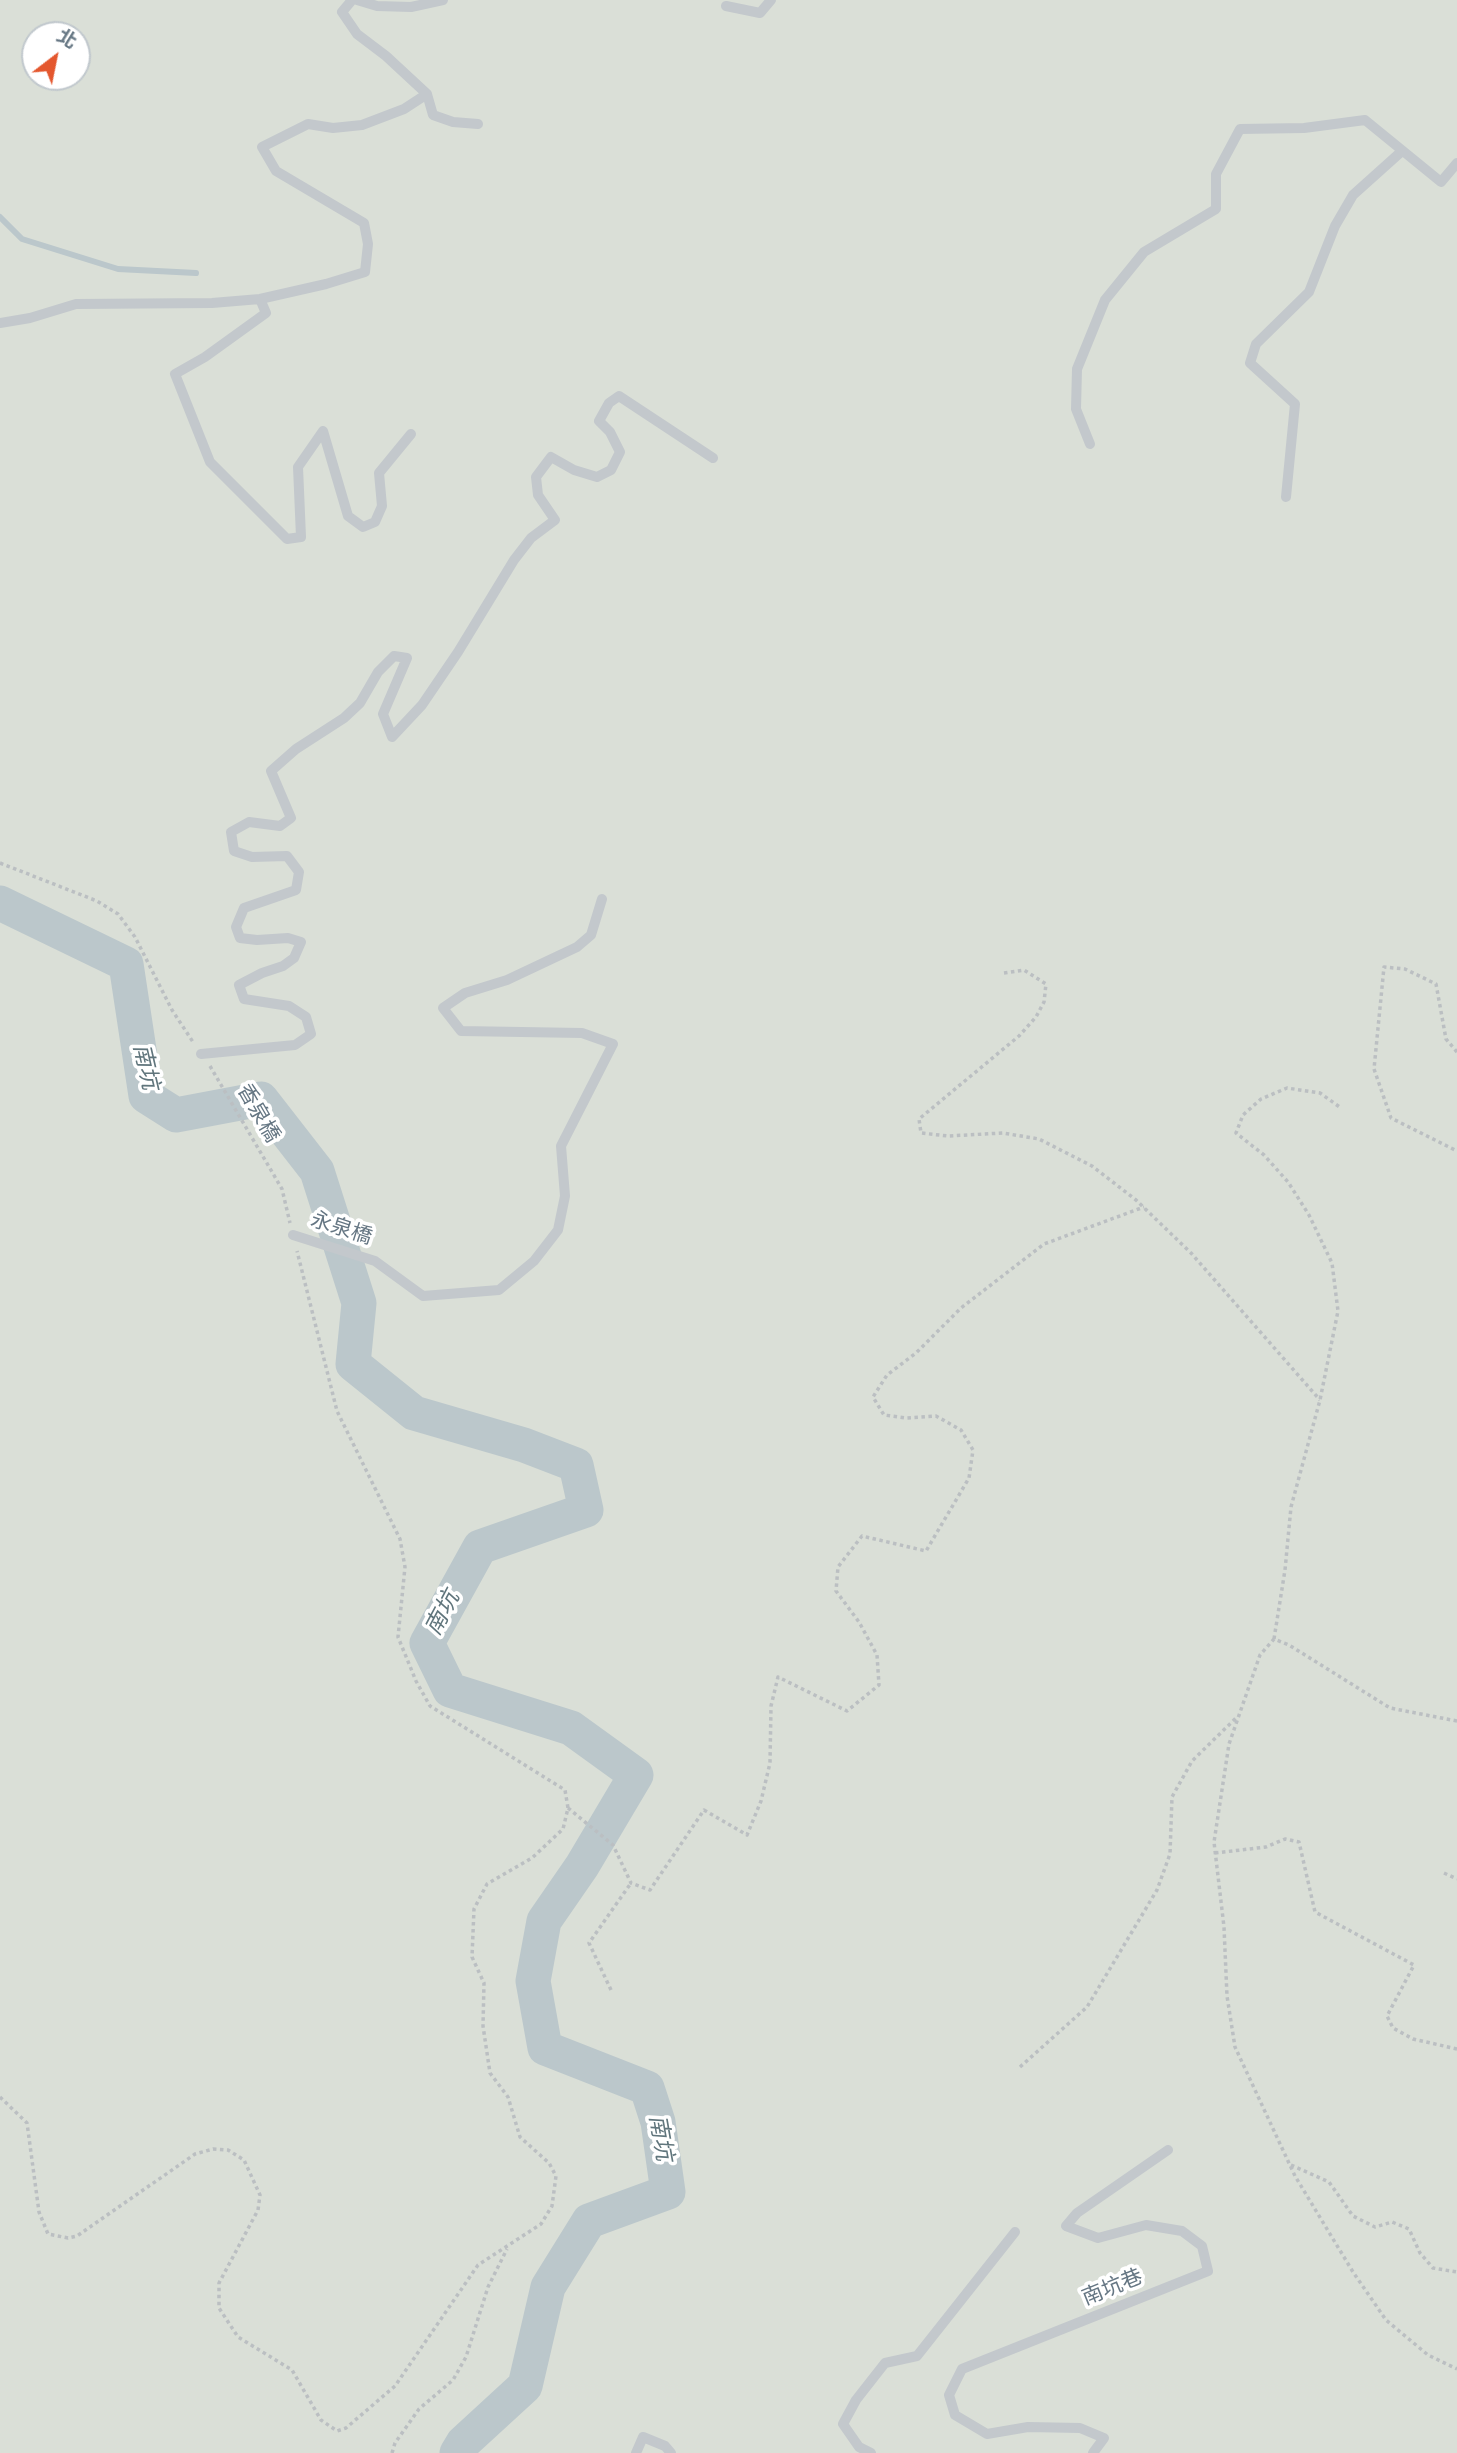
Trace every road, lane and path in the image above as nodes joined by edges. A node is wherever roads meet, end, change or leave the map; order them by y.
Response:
1 (352, 0) edge
2 (357, 0) edge
3 (443, 0) edge
4 (771, 0) edge
5 (726, 6) dead end
6 (427, 94) junction
7 (478, 124) dead end
8 (1402, 151) junction
9 (1457, 163) edge
10 (260, 299) junction
11 (0, 323) edge
12 (411, 434) dead end
13 (1090, 443) dead end
14 (713, 458) dead end
15 (1286, 497) dead end
16 (0, 863) edge
17 (602, 899) dead end
18 (1004, 973) dead end
19 (1457, 1052) edge
20 (201, 1054) junction
21 (1341, 1108) dead end
22 (1457, 1151) edge
23 (1144, 1207) junction
24 (294, 1235) junction
25 (1321, 1400) junction
26 (1274, 1639) junction
27 (1239, 1714) junction
28 (1457, 1721) edge
29 (569, 1809) junction
30 (1215, 1853) junction
31 (1444, 1873) dead end
32 (1457, 1879) edge
33 (631, 1883) junction
34 (611, 1990) dead end
35 (1457, 2049) edge
36 (1020, 2067) dead end
37 (0, 2097) edge
38 (1168, 2150) dead end
39 (1290, 2164) junction
40 (1015, 2232) dead end
41 (508, 2248) junction
42 (1457, 2272) edge
43 (1457, 2370) edge
44 (392, 2453) edge
45 (636, 2453) edge
46 (671, 2453) edge
47 (871, 2453) edge
48 (1093, 2453) edge

1 - 6 lane
2 - 3 lane
4 - 5 lane
6 - 7 lane
6 - 10 lane
8 - 9 lane
8 - 13 lane
8 - 15 lane
10 - 11 lane
10 - 12 lane
14 - 20 lane
16 - 20 path, 香泉橋
17 - 24 lane, 永泉橋
18 - 23 path
19 - 22 path
20 - 24 path, 香泉橋
21 - 25 path
23 - 25 path
23 - 33 path
24 - 29 path, 香泉橋
25 - 26 path
26 - 27 path
26 - 28 path
27 - 30 path
27 - 36 path
29 - 33 path, 香泉橋
29 - 41 path
30 - 35 path
30 - 39 path
31 - 32 path
33 - 34 path
37 - 41 path
38 - 48 lane, 南坑巷
39 - 42 path
39 - 43 path
40 - 47 lane
41 - 44 path
45 - 46 lane

